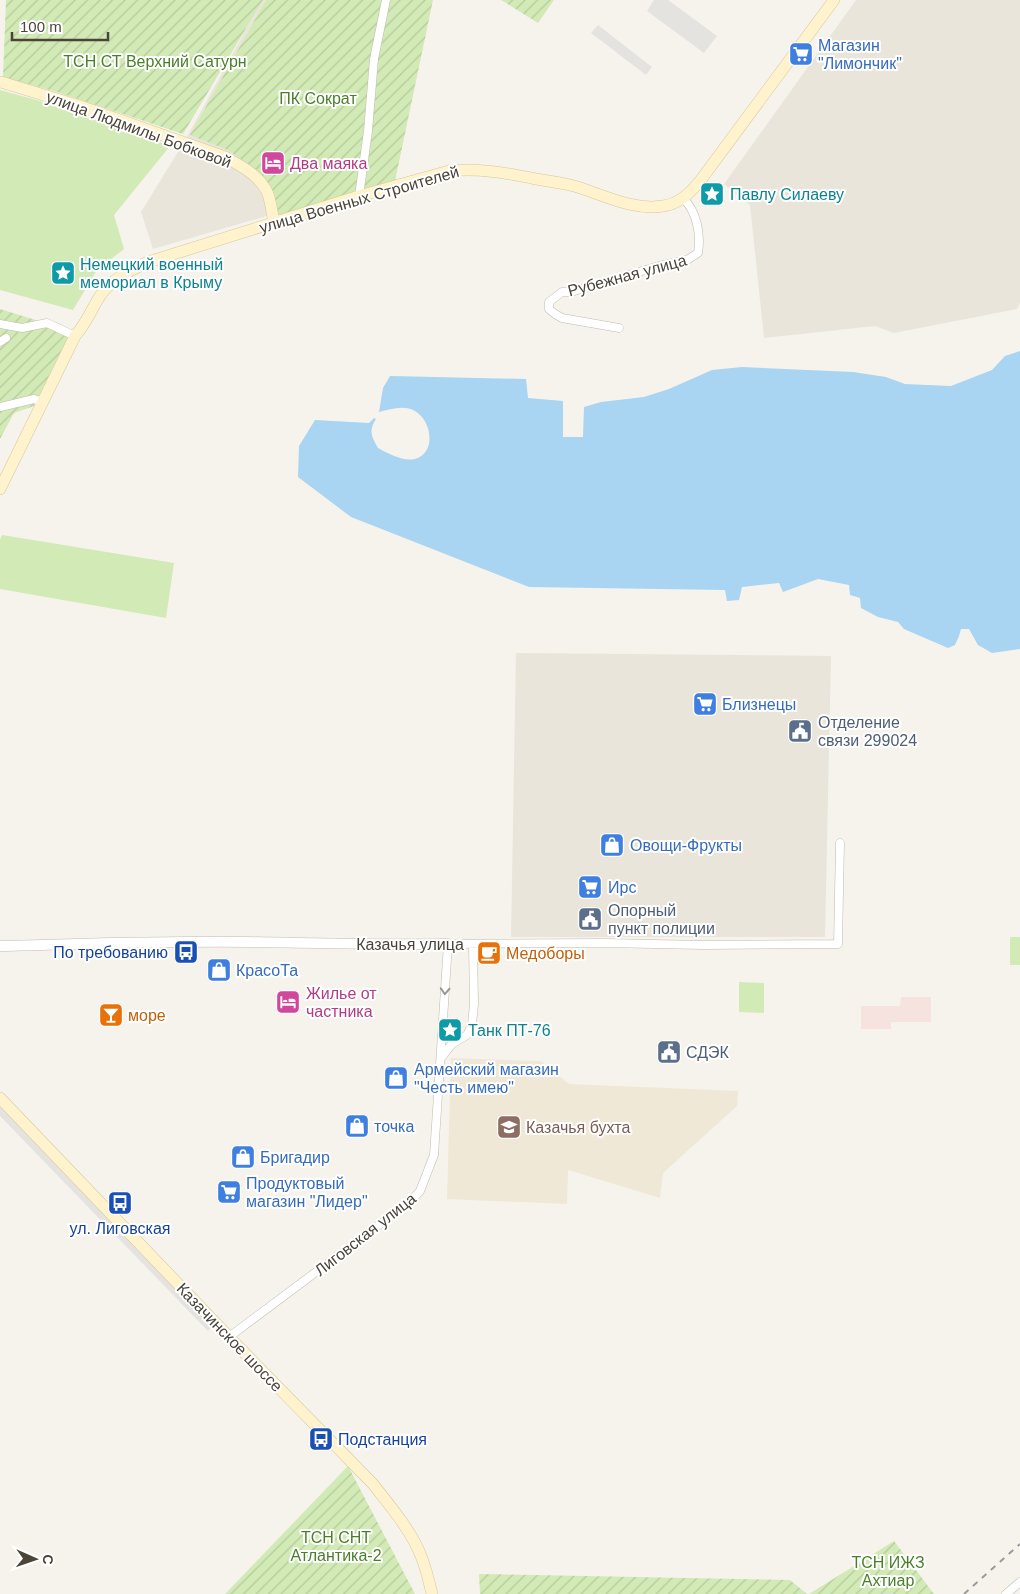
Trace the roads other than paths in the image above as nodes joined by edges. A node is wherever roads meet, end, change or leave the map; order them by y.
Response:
1 (386, 0) edge
2 (834, 0) edge
3 (1, 82) edge
4 (268, 194) junction
5 (359, 196) junction
6 (683, 198) junction
7 (300, 214) junction
8 (274, 222) junction
9 (253, 229) junction
10 (0, 324) edge
11 (619, 328) dead end
12 (75, 336) junction
13 (42, 402) junction
14 (0, 407) edge
15 (0, 489) edge
16 (840, 843) dead end
17 (448, 944) junction
18 (473, 944) junction
19 (0, 946) edge
20 (441, 1058) junction
21 (0, 1098) edge
22 (229, 1337) junction
23 (1020, 1582) edge
24 (432, 1594) edge
25 (1006, 1594) edge

1 - 5 street
2 - 6 main road, улица Военных Строителей
3 - 4 main road, улица Людмилы Бобковой
4 - 7 main road
4 - 8 main road, улица Людмилы Бобковой
4 - 9 main road
5 - 6 main road, улица Военных Строителей
5 - 7 main road, улица Военных Строителей
6 - 11 street, Рубежная улица
7 - 8 main road, улица Военных Строителей
8 - 9 main road, улица Военных Строителей
9 - 12 main road, улица Военных Строителей
10 - 12 street
12 - 13 main road
13 - 14 street
13 - 15 main road
16 - 18 street, Казачья улица
17 - 18 street, Казачья улица
17 - 19 street, Казачья улица
17 -> 20 street, Лиговская улица
18 - 20 street
20 - 22 street, Лиговская улица
21 - 22 main road, Казачинское шоссе
22 - 24 main road, Казачинское шоссе
23 - 25 street

